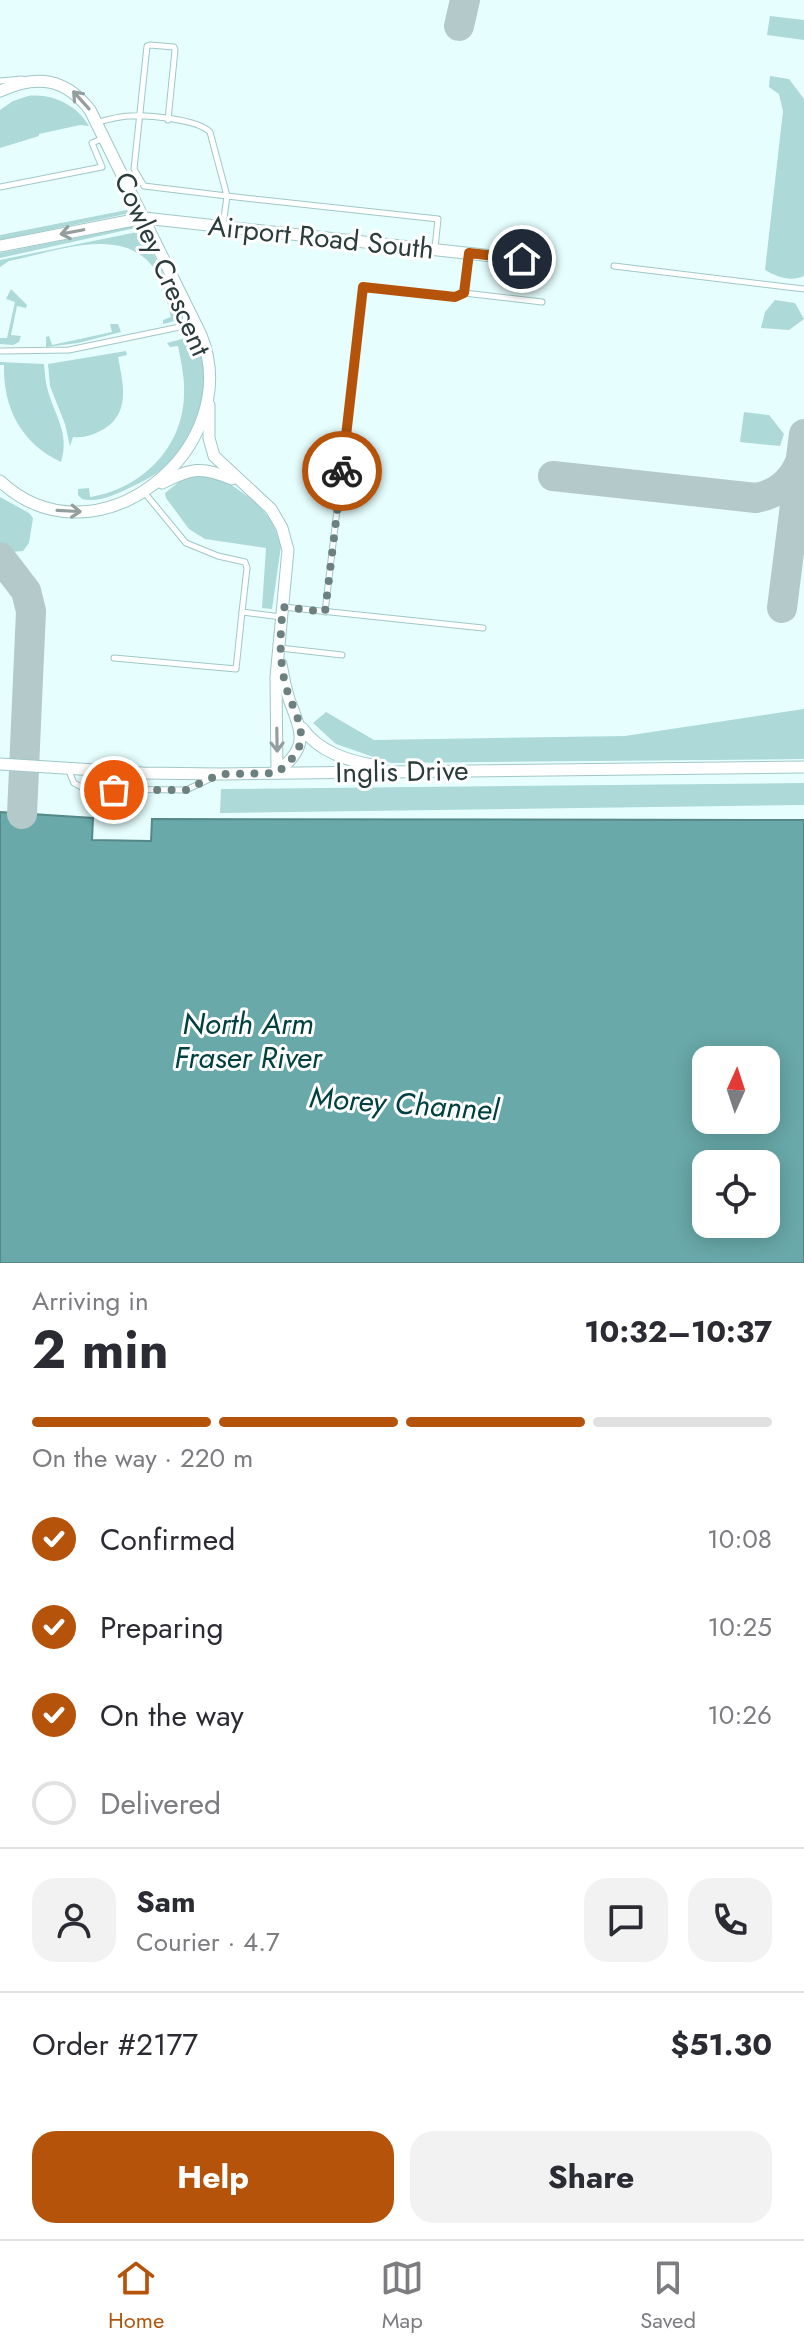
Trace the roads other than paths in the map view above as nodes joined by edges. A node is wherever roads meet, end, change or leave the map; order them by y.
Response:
1 (0, 81) edge
2 (47, 82) junction
3 (0, 91) edge
4 (140, 117) junction
5 (168, 120) junction
6 (98, 122) junction
7 (105, 137) junction
8 (0, 187) edge
9 (227, 196) junction
10 (144, 218) junction
11 (223, 226) junction
12 (0, 246) edge
13 (435, 249) junction
14 (469, 253) junction
15 (548, 262) dead end
16 (614, 266) dead end
17 (804, 289) edge
18 (464, 293) junction
19 (542, 302) dead end
20 (195, 324) junction
21 (0, 351) edge
22 (210, 380) junction
23 (0, 481) edge
24 (240, 482) junction
25 (147, 490) junction
26 (242, 612) junction
27 (282, 612) junction
28 (325, 612) junction
29 (483, 628) dead end
30 (279, 650) junction
31 (342, 655) dead end
32 (114, 658) dead end
33 (297, 719) junction
34 (0, 764) edge
35 (804, 767) edge
36 (68, 768) junction
37 (405, 770) junction
38 (277, 773) junction
39 (220, 774) junction

1 - 2 lane, Cowley Crescent
2 - 3 street
6 -> 2 street, Cowley Crescent
4 - 5 lane
4 - 5 lane
4 - 6 lane
4 - 9 lane
5 - 9 lane
6 - 7 street, Cowley Crescent
7 - 8 lane
7 - 10 street, Cowley Crescent
9 - 11 lane
9 - 13 lane
10 - 11 street, Airport Road South
10 -> 12 street, Airport Road South
10 - 20 street, Cowley Crescent
11 - 13 street, Airport Road South
13 - 14 street, Airport Road South
14 - 15 street, Airport Road South
14 - 18 lane
16 - 17 lane
18 - 19 lane
18 - 28 lane
20 - 21 lane
20 - 22 street, Cowley Crescent
22 - 24 street
22 - 25 street, Cowley Crescent
23 -> 25 street, Cowley Crescent
24 - 25 street
24 - 27 street
25 - 26 lane
26 - 27 lane
26 - 32 lane
27 - 28 lane
27 - 30 street
28 - 29 lane
30 - 31 lane
30 - 33 street
30 -> 38 street
33 - 37 street
33 - 38 street
34 - 36 street, Inglis Drive
35 - 37 street, Inglis Drive
36 - 39 street, Inglis Drive
36 - 39 lane
37 - 38 street, Inglis Drive
38 - 39 street, Inglis Drive

